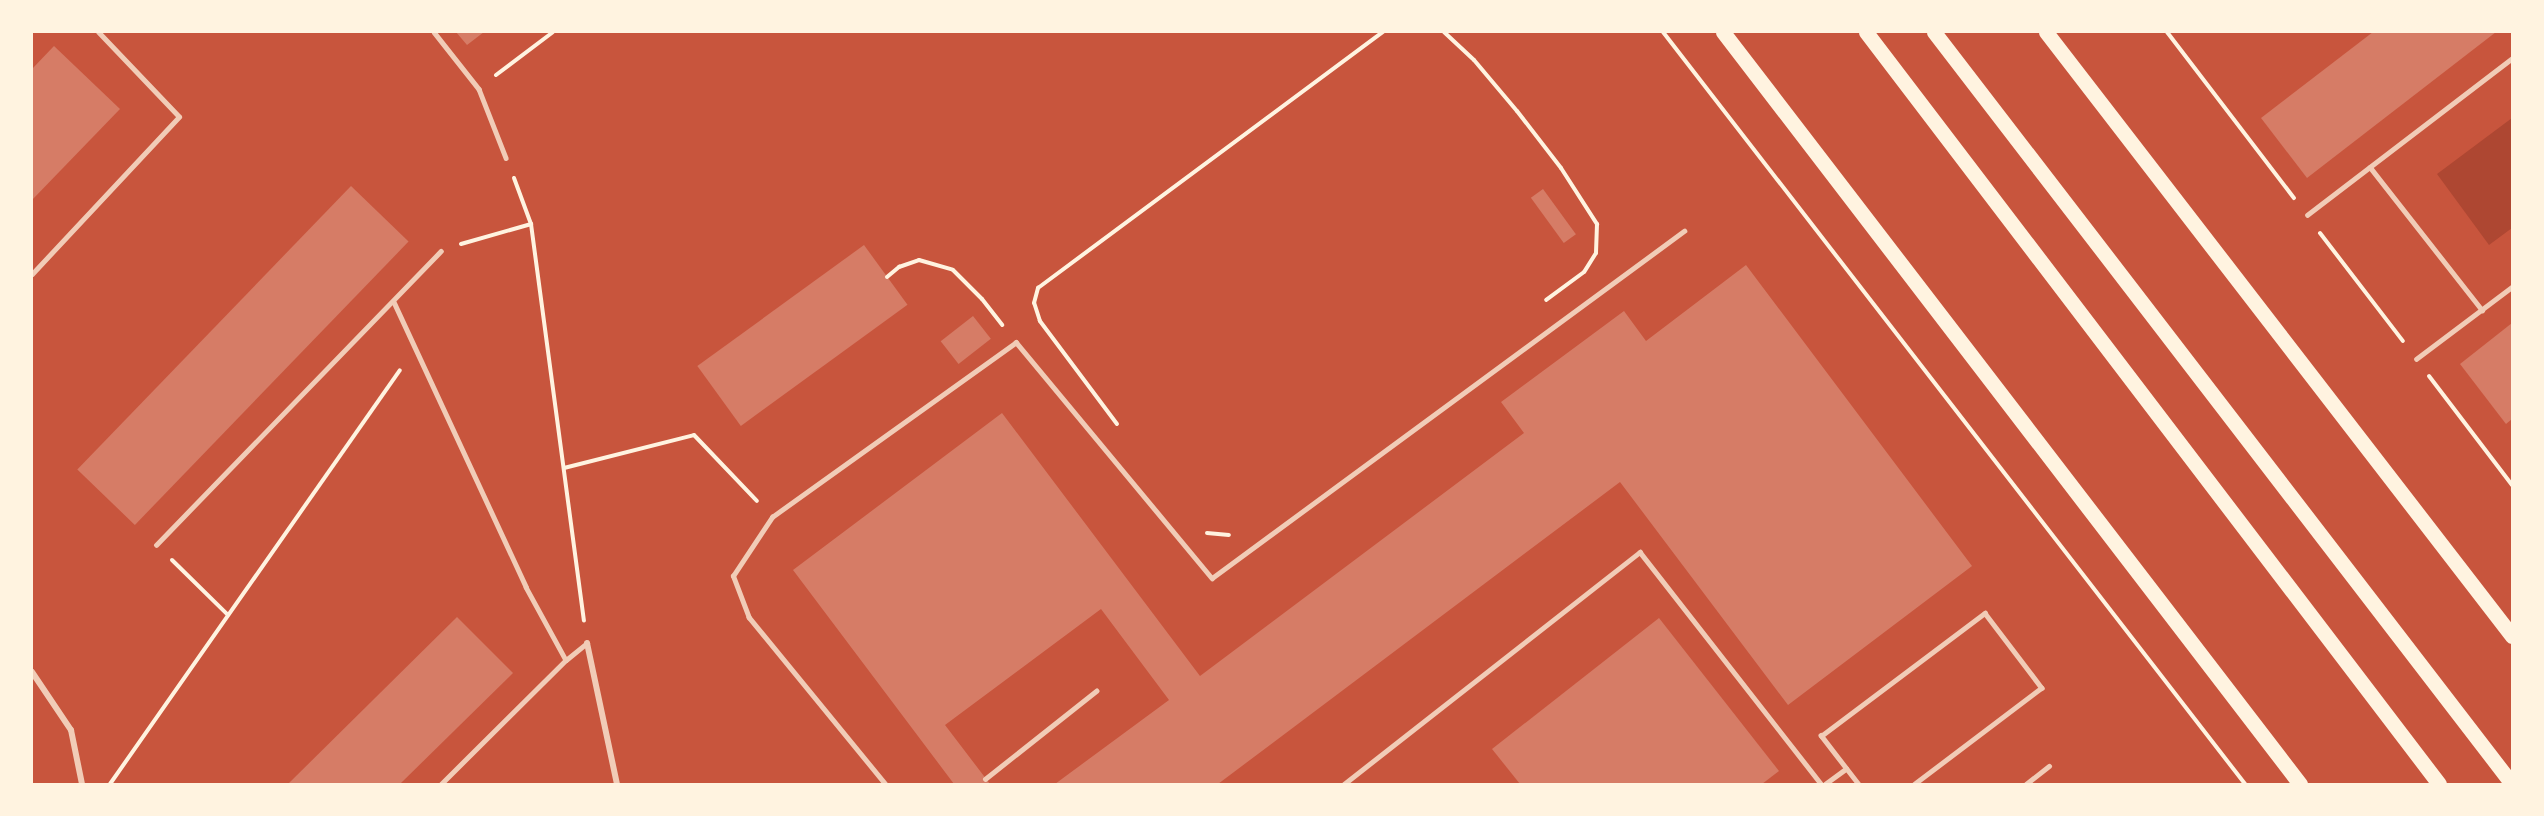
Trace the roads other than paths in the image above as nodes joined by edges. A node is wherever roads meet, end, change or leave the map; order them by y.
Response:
1 (98, 32) edge
2 (434, 32) edge
3 (1723, 32) edge
4 (1866, 32) edge
5 (1934, 32) edge
6 (2046, 32) edge
7 (2512, 58) edge
8 (506, 158) road end
9 (2370, 167) junction
10 (2307, 215) road end
11 (1684, 231) dead end
12 (441, 250) road end
13 (32, 274) edge
14 (2512, 287) edge
15 (394, 302) junction
16 (2482, 310) junction
17 (2416, 358) road end
18 (156, 545) road end
19 (2512, 636) edge
20 (587, 643) joint
21 (566, 660) junction
22 (32, 672) edge
23 (1096, 691) dead end
24 (2049, 766) dead end
25 (1846, 769) junction
26 (985, 778) dead end
27 (82, 784) edge
28 (441, 784) edge
29 (617, 784) edge
30 (885, 784) edge
31 (1344, 784) edge
32 (1821, 784) edge
33 (1825, 784) edge
34 (1858, 784) edge
35 (1915, 784) edge
36 (2026, 784) edge
37 (2300, 784) edge
38 (2439, 784) edge
39 (2512, 784) edge

1 - 13 lane
2 - 8 lane
3 - 37 main road
4 - 38 main road
5 - 39 main road
6 - 19 main road
7 - 9 lane
9 - 10 lane
9 - 16 lane
11 - 30 lane
12 - 15 lane
14 - 16 lane
15 - 18 lane
15 - 21 lane
16 - 17 lane
20 - 21 lane
20 - 29 street
21 - 28 lane
22 - 27 street
23 - 26 lane
24 - 36 lane
25 - 33 lane
25 - 34 lane
25 - 35 lane
31 - 32 lane

